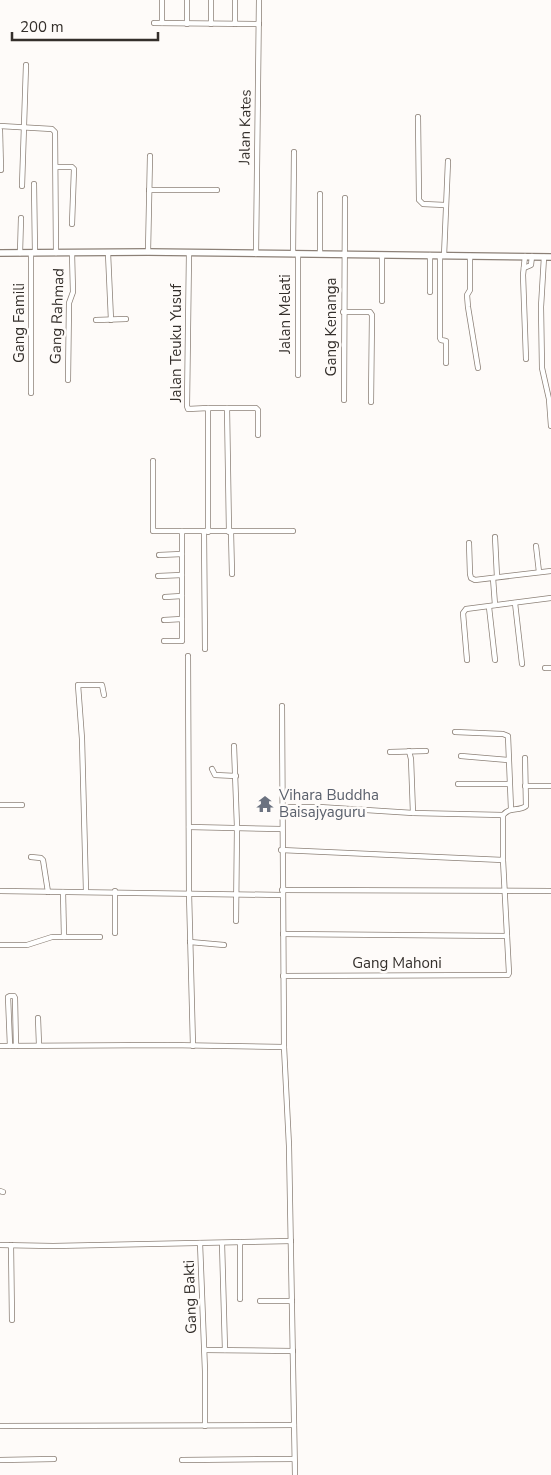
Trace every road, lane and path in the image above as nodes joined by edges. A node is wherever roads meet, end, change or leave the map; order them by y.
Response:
1 (162, 0) edge
2 (187, 0) edge
3 (211, 0) edge
4 (235, 0) edge
5 (259, 0) edge
6 (154, 23) dead end
7 (162, 24) junction
8 (187, 24) junction
9 (211, 24) junction
10 (235, 24) junction
11 (259, 24) junction
12 (26, 65) dead end
13 (418, 117) dead end
14 (0, 126) edge
15 (25, 127) junction
16 (0, 130) edge
17 (294, 152) dead end
18 (150, 156) dead end
19 (448, 161) dead end
20 (56, 168) junction
21 (1, 170) edge
22 (34, 184) dead end
23 (22, 186) dead end
24 (149, 190) junction
25 (217, 190) dead end
26 (320, 194) dead end
27 (345, 198) dead end
28 (445, 205) junction
29 (21, 218) dead end
30 (72, 224) dead end
31 (148, 252) junction
32 (0, 253) edge
33 (20, 253) junction
34 (33, 253) junction
35 (56, 253) junction
36 (72, 253) junction
37 (108, 253) junction
38 (189, 253) junction
39 (256, 254) junction
40 (295, 254) junction
41 (320, 254) junction
42 (344, 255) junction
43 (382, 255) junction
44 (430, 255) junction
45 (442, 256) junction
46 (470, 256) junction
47 (529, 256) junction
48 (544, 256) junction
49 (551, 257) edge
50 (430, 292) dead end
51 (382, 301) dead end
52 (343, 312) junction
53 (126, 319) dead end
54 (96, 320) dead end
55 (111, 320) junction
56 (526, 359) dead end
57 (446, 363) dead end
58 (478, 368) dead end
59 (298, 375) dead end
60 (68, 380) dead end
61 (31, 392) dead end
62 (344, 400) dead end
63 (371, 402) dead end
64 (208, 408) junction
65 (227, 408) junction
66 (551, 426) edge
67 (258, 435) dead end
68 (152, 461) dead end
69 (293, 531) dead end
70 (182, 532) junction
71 (206, 532) junction
72 (230, 532) junction
73 (495, 537) dead end
74 (469, 543) dead end
75 (536, 546) dead end
76 (182, 554) junction
77 (159, 555) dead end
78 (551, 571) edge
79 (539, 572) junction
80 (232, 574) dead end
81 (182, 575) junction
82 (158, 576) dead end
83 (495, 578) junction
84 (182, 596) junction
85 (165, 597) dead end
86 (551, 598) edge
87 (515, 603) junction
88 (495, 605) junction
89 (489, 607) junction
90 (182, 619) junction
91 (164, 620) dead end
92 (164, 642) dead end
93 (206, 649) dead end
94 (188, 656) dead end
95 (467, 660) dead end
96 (495, 660) dead end
97 (522, 664) dead end
98 (545, 668) dead end
99 (551, 668) edge
100 (104, 695) dead end
101 (282, 706) dead end
102 (455, 732) dead end
103 (234, 746) dead end
104 (409, 751) junction
105 (426, 751) dead end
106 (390, 752) dead end
107 (461, 756) dead end
108 (524, 758) dead end
109 (508, 760) junction
110 (212, 769) dead end
111 (236, 776) junction
112 (458, 784) dead end
113 (509, 784) junction
114 (525, 786) junction
115 (551, 786) edge
116 (0, 804) edge
117 (22, 805) dead end
118 (282, 807) junction
119 (511, 809) junction
120 (413, 813) junction
121 (503, 815) junction
122 (189, 827) junction
123 (237, 828) junction
124 (281, 829) junction
125 (281, 850) junction
126 (31, 857) dead end
127 (503, 860) junction
128 (0, 891) edge
129 (86, 891) junction
130 (115, 891) junction
131 (551, 891) edge
132 (48, 892) junction
133 (63, 892) junction
134 (282, 892) junction
135 (505, 892) junction
136 (189, 893) junction
137 (237, 893) junction
138 (236, 921) dead end
139 (115, 933) dead end
140 (283, 934) junction
141 (64, 936) junction
142 (507, 936) junction
143 (100, 937) dead end
144 (190, 942) junction
145 (0, 945) edge
146 (224, 945) dead end
147 (284, 976) junction
148 (38, 1018) dead end
149 (39, 1045) junction
150 (0, 1046) edge
151 (10, 1046) junction
152 (16, 1046) junction
153 (193, 1046) junction
154 (284, 1047) junction
155 (291, 1241) junction
156 (240, 1242) junction
157 (200, 1243) junction
158 (222, 1243) junction
159 (0, 1245) edge
160 (11, 1245) junction
161 (240, 1299) dead end
162 (260, 1301) dead end
163 (292, 1301) junction
164 (12, 1320) dead end
165 (205, 1350) junction
166 (225, 1350) junction
167 (293, 1351) junction
168 (294, 1424) junction
169 (0, 1426) edge
170 (205, 1426) junction
171 (54, 1459) dead end
172 (294, 1459) junction
173 (0, 1460) edge
174 (182, 1460) dead end
175 (295, 1475) edge

1 - 7 street
2 - 8 street
3 - 9 street
4 - 10 street
5 - 11 street, Jalan Kates
6 - 7 street
7 - 8 street
8 - 9 street
9 - 10 street
10 - 11 street
11 - 39 street, Jalan Kates
12 - 15 street
13 - 28 street
14 - 15 street
15 - 20 street
15 - 23 street
16 - 21 street
17 - 40 street, Jalan Melati
18 - 24 street
19 - 28 street
20 - 30 street
20 - 35 street
22 - 34 street, Gang Famili
24 - 25 street
24 - 31 street
26 - 41 street
27 - 42 street, Gang Kenanga
28 - 45 street
29 - 33 street
31 - 37 main road
31 - 38 main road
32 - 33 main road
33 - 34 main road
34 - 35 main road
34 - 61 street, Gang Famili
35 - 36 main road
36 - 37 main road
36 - 60 street, Gang Rahmad
37 - 55 street
38 - 39 main road
38 - 64 street, Jalan Teuku Yusuf
39 - 40 main road
40 - 41 main road
40 - 59 street, Jalan Melati
41 - 42 main road
42 - 43 main road
42 - 52 street, Gang Kenanga
43 - 44 main road
43 - 51 street
44 - 45 main road
44 - 50 street
45 - 46 main road
45 - 57 street
46 - 47 main road
46 - 58 street
47 - 48 main road
47 - 56 street
48 - 49 main road
48 - 66 street
52 - 62 street, Gang Kenanga
52 - 63 street
53 - 55 street
54 - 55 street
64 - 65 street
64 - 71 street
65 - 67 street
65 - 72 street
68 - 70 street
69 - 72 street
70 - 71 street
70 - 76 street
71 - 72 street
71 - 93 street
72 - 80 street
73 - 83 street
74 - 83 street
75 - 79 street
76 - 77 street
76 - 81 street
78 - 79 street
79 - 83 street
81 - 82 street
81 - 84 street
83 - 88 street
84 - 85 street
84 - 90 street
86 - 87 street
87 - 88 street
87 - 97 street
88 - 89 street
89 - 95 street
89 - 96 street
90 - 91 street
90 - 92 street
94 - 122 street
98 - 99 street
100 - 129 street
101 - 118 street
102 - 109 street
103 - 111 street
104 - 105 street
104 - 106 street
104 - 120 street
107 - 109 street
108 - 114 street
109 - 113 street
110 - 111 street
111 - 123 street
112 - 113 street
113 - 119 street
114 - 115 street
114 - 119 street
116 - 117 street
118 - 120 street
118 - 124 street
119 - 121 street
120 - 121 street
121 - 127 street
122 - 123 street
122 - 136 street
123 - 124 street
123 - 137 street
124 - 125 street
125 - 127 street
125 - 134 street
126 - 132 street
127 - 135 street
128 - 132 street
129 - 130 street
129 - 133 street
130 - 136 street
130 - 139 street
131 - 135 street
132 - 133 street
133 - 141 street
134 - 135 street
134 - 137 street
134 - 140 street
135 - 142 street
136 - 137 street
136 - 144 street
137 - 138 street
140 - 142 street
140 - 147 street
141 - 143 street
141 - 145 street
142 - 147 street, Gang Mahoni
144 - 146 street
144 - 153 street
147 - 154 street
148 - 149 street
149 - 152 street
149 - 153 street
150 - 151 street
151 - 152 street
151 - 152 street
153 - 154 street
154 - 155 street
155 - 156 street
155 - 163 street
156 - 158 street
156 - 161 street
157 - 158 street
157 - 160 street
157 - 165 street, Gang Bakti
158 - 166 street
159 - 160 street
160 - 164 street
162 - 163 street
163 - 167 street
165 - 166 street
165 - 170 street, Gang Bakti
166 - 167 street
167 - 168 street
168 - 170 street
168 - 172 street
169 - 170 street
171 - 173 street
172 - 174 street
172 - 175 street

